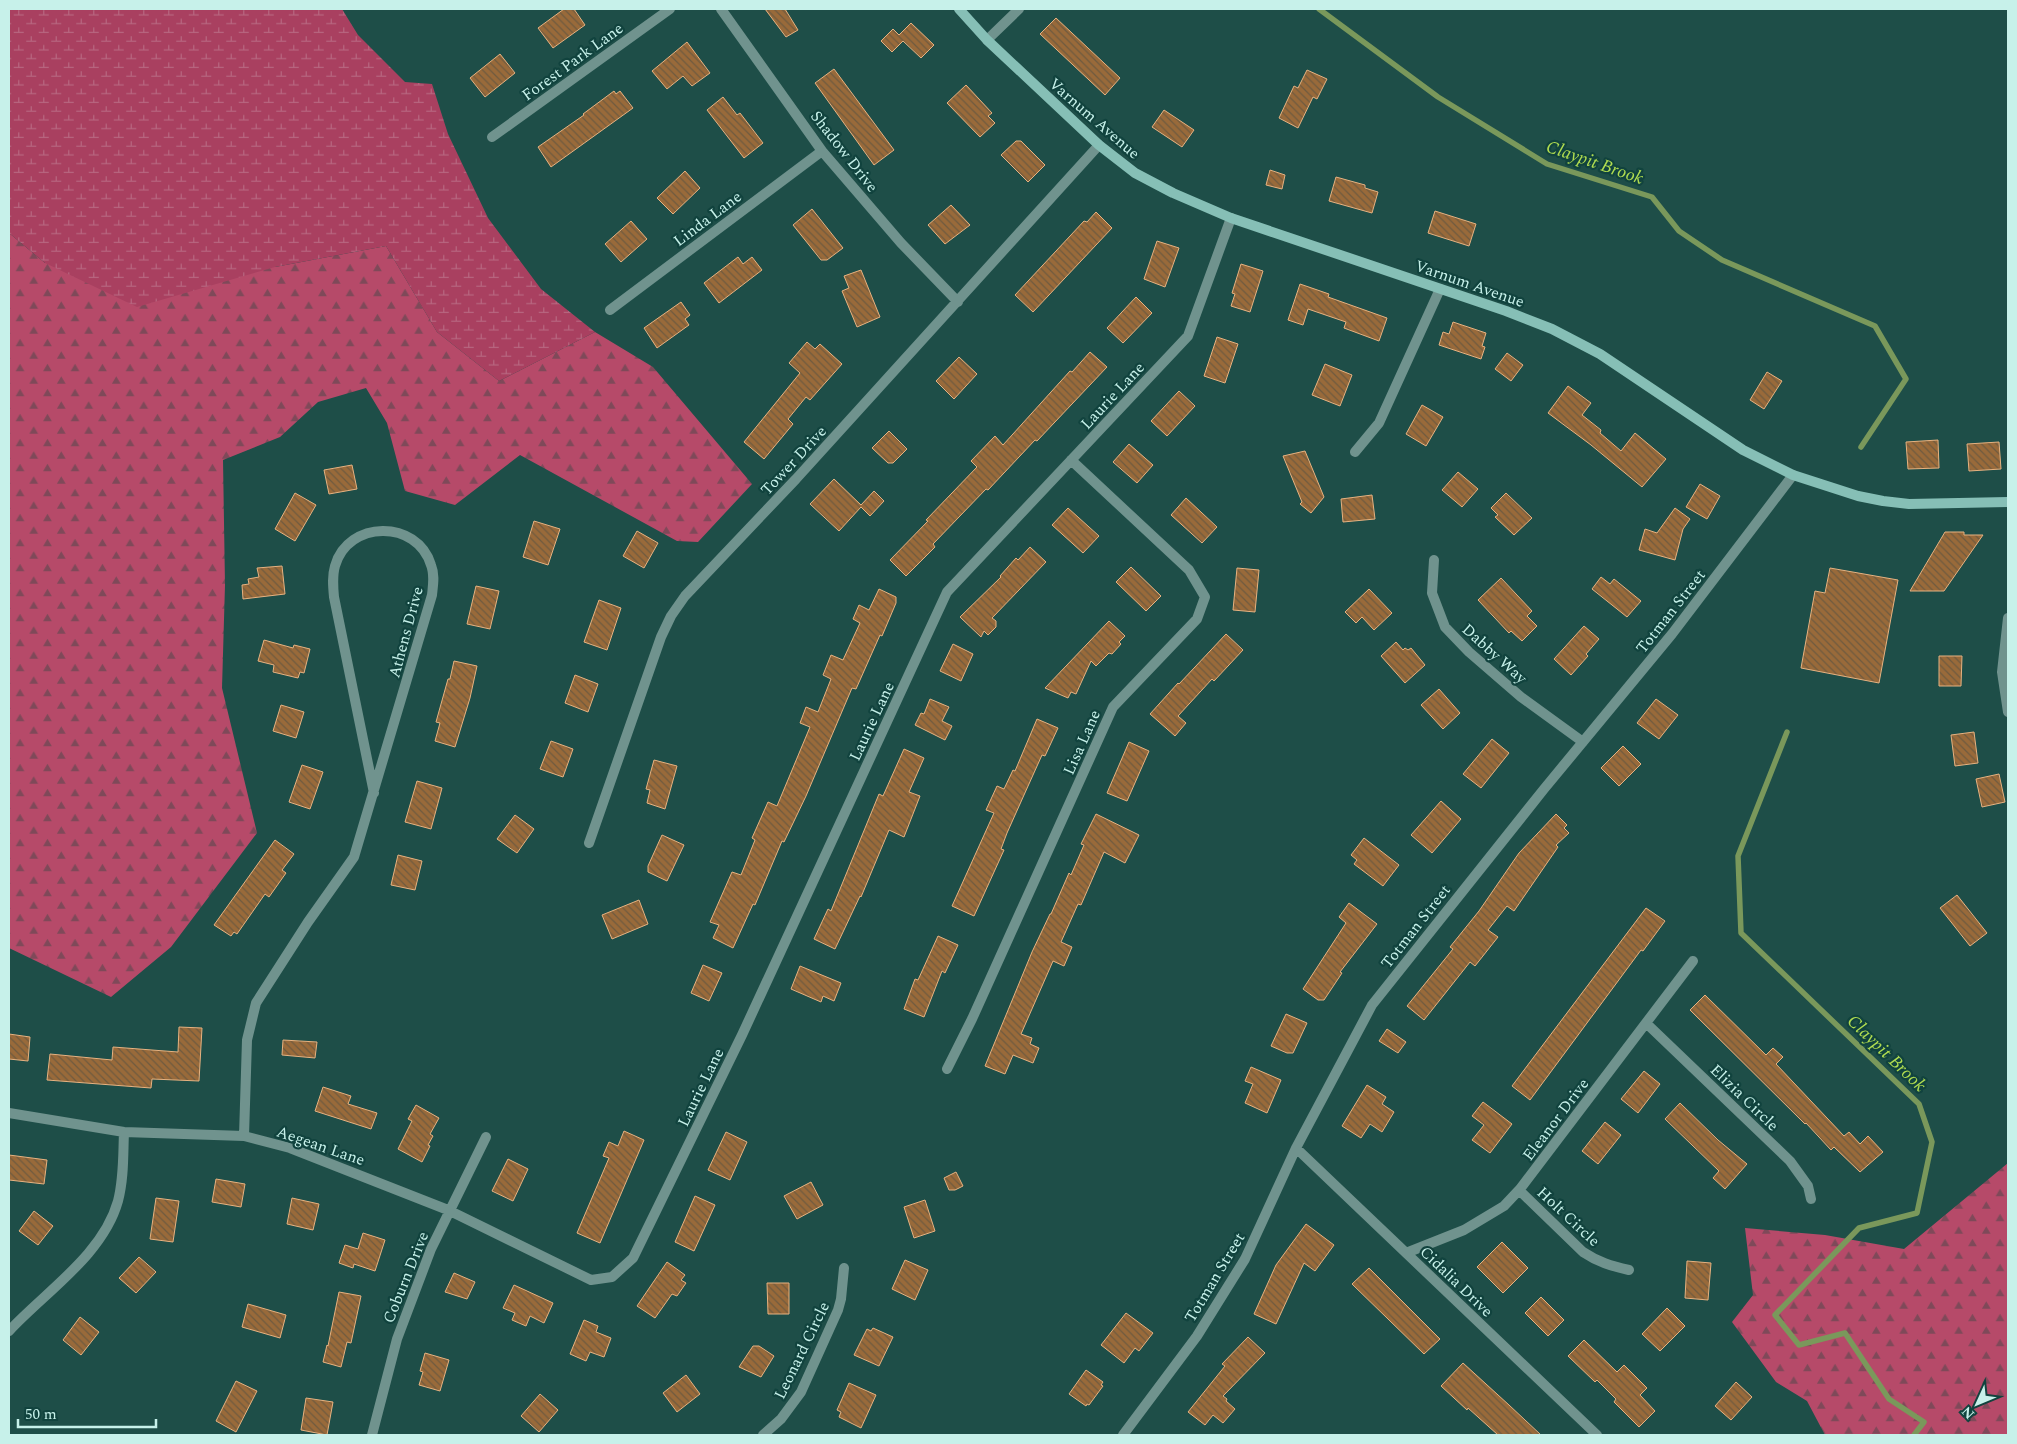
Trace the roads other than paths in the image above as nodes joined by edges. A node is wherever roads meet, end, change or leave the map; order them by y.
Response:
1 (670, 9) edge
2 (721, 9) edge
3 (959, 9) edge
4 (1020, 9) edge
5 (988, 40) junction
6 (492, 137) dead end
7 (1099, 145) junction
8 (822, 151) junction
9 (1231, 218) junction
10 (1440, 289) junction
11 (958, 302) junction
12 (610, 310) dead end
13 (1355, 452) dead end
14 (1071, 460) junction
15 (1793, 475) junction
16 (2008, 502) edge
17 (1434, 560) dead end
18 (2008, 618) edge
19 (2008, 712) edge
20 (1583, 742) junction
21 (374, 793) junction
22 (589, 843) dead end
23 (1693, 960) dead end
24 (1646, 1023) junction
25 (947, 1069) dead end
26 (9, 1113) edge
27 (124, 1132) junction
28 (244, 1136) junction
29 (486, 1138) dead end
30 (1296, 1148) junction
31 (1519, 1190) junction
32 (1812, 1200) dead end
33 (450, 1211) junction
34 (1406, 1253) junction
35 (844, 1268) dead end
36 (1629, 1270) dead end
37 (603, 1278) joint
38 (9, 1331) edge
39 (372, 1435) edge
40 (764, 1435) edge
41 (1124, 1435) edge
42 (1596, 1435) edge

1 - 6 street, Forest Park Lane
2 - 8 street, Shadow Drive
3 - 5 main road, Varnum Avenue
4 - 5 street
5 - 7 main road, Varnum Avenue
7 - 9 main road, Varnum Avenue
7 - 11 street, Tower Drive
8 - 11 street, Shadow Drive
8 - 12 street, Linda Lane
9 - 10 main road, Varnum Avenue
9 - 14 street, Laurie Lane
10 - 13 street
10 - 15 main road, Varnum Avenue
11 - 22 street, Tower Drive
14 - 25 street, Lisa Lane
14 - 37 street, Laurie Lane
15 - 16 main road, Varnum Avenue
15 - 20 street, Totman Street
17 - 20 street, Dabby Way
18 - 19 street
20 - 30 street, Totman Street
21 - 21 street, Athens Drive
21 - 28 street, Athens Drive
23 - 24 street, Eleanor Drive
24 - 31 street, Eleanor Drive
24 - 32 street, Elizia Circle
26 - 27 street, Aegean Lane
27 - 28 street, Aegean Lane
27 - 38 street
28 - 33 street, Aegean Lane
29 - 33 street, Coburn Drive
30 - 34 street, Cidalia Drive
30 - 41 street, Totman Street
31 - 34 street, Eleanor Drive
31 - 36 street, Holt Circle
33 - 37 street, Aegean Lane
33 - 39 street, Coburn Drive
34 - 42 street, Cidalia Drive
35 - 40 street, Leonard Circle

